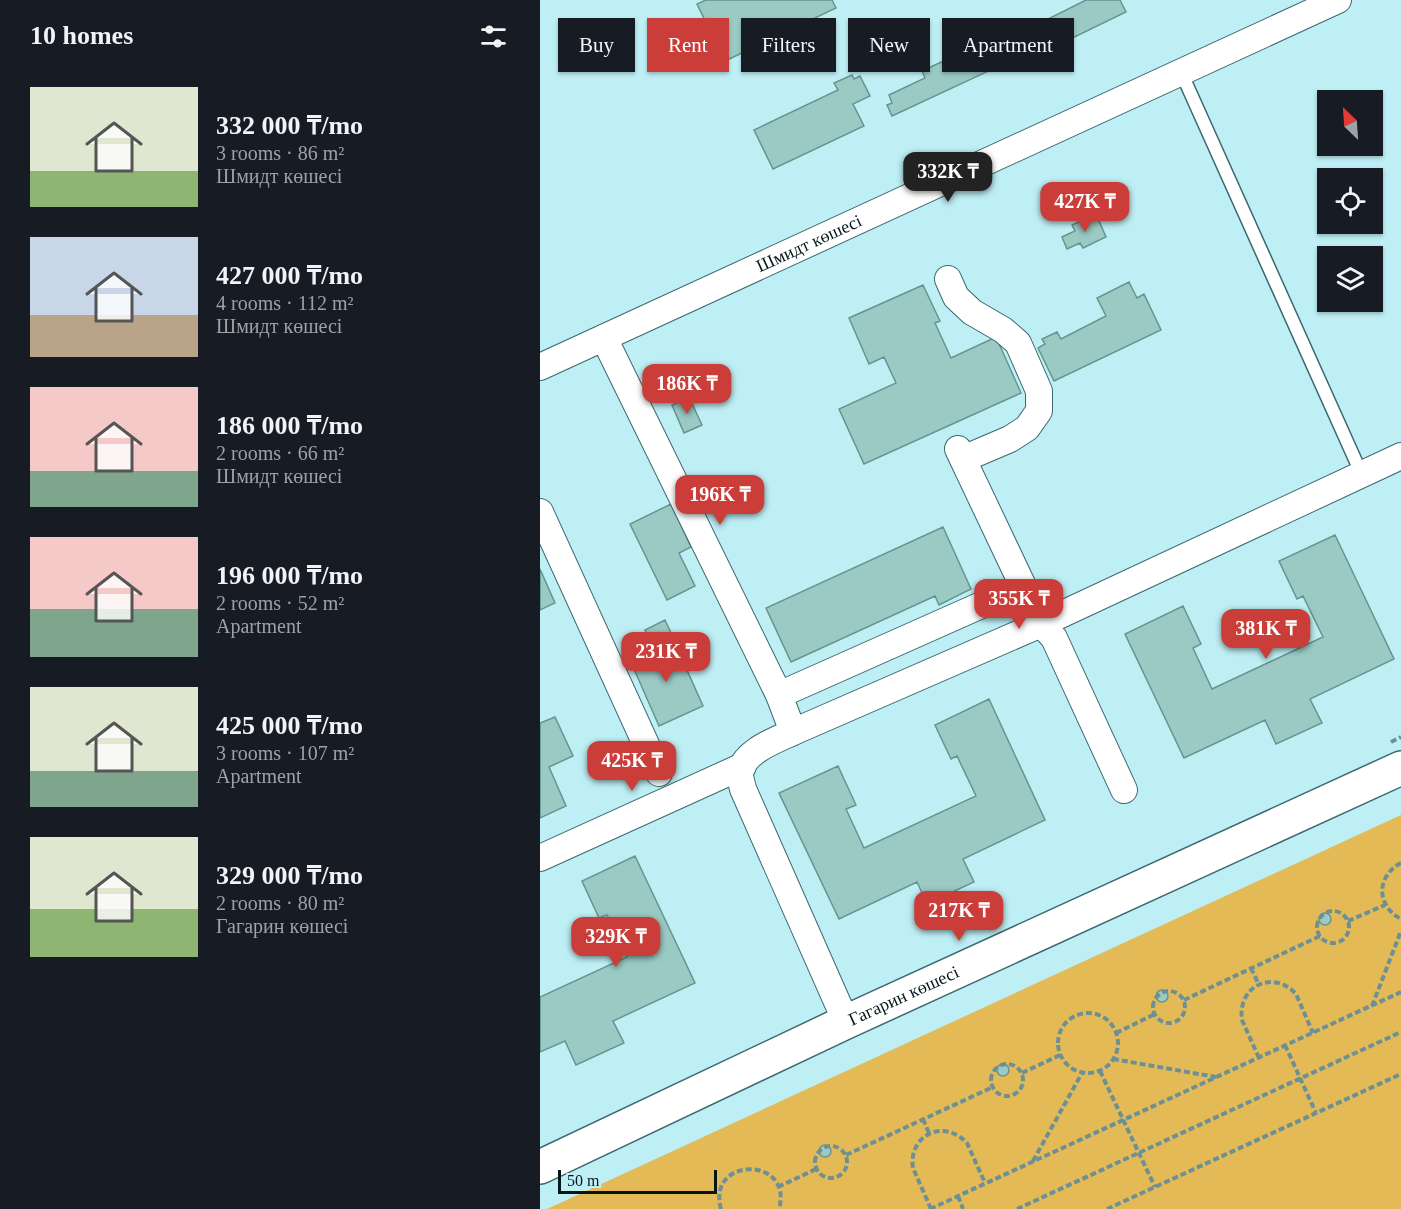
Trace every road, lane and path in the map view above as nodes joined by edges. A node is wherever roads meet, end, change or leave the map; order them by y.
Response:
1 (1338, 0) edge
2 (1181, 72) junction
3 (948, 279) dead end
4 (604, 338) junction
5 (540, 368) edge
6 (1401, 456) edge
7 (1362, 475) junction
8 (540, 512) edge
9 (1022, 587) junction
10 (1041, 624) junction
11 (779, 695) junction
12 (794, 732) junction
13 (743, 766) junction
14 (1401, 768) edge
15 (659, 772) dead end
16 (1124, 790) dead end
17 (540, 858) edge
18 (1401, 863) edge
19 (1385, 905) junction
20 (1401, 919) edge
21 (1348, 921) junction
22 (1401, 931) edge
23 (1320, 936) junction
24 (1251, 968) junction
25 (1258, 985) junction
26 (1401, 992) edge
27 (1184, 1000) junction
28 (1372, 1006) junction
29 (1155, 1014) junction
30 (846, 1022) junction
31 (1401, 1032) edge
32 (1116, 1033) junction
33 (1313, 1033) junction
34 (1285, 1046) junction
35 (1060, 1055) junction
36 (1259, 1058) junction
37 (1113, 1059) junction
38 (1100, 1071) junction
39 (1022, 1073) junction
40 (1082, 1073) junction
41 (1401, 1074) edge
42 (1217, 1077) junction
43 (1300, 1078) junction
44 (993, 1087) junction
45 (1316, 1113) junction
46 (923, 1119) junction
47 (1124, 1120) junction
48 (929, 1133) junction
49 (1139, 1153) junction
50 (846, 1155) junction
51 (1033, 1162) junction
52 (540, 1167) edge
53 (816, 1169) junction
54 (986, 1183) junction
55 (778, 1187) junction
56 (1155, 1187) junction
57 (958, 1196) junction
58 (722, 1209) edge
59 (779, 1209) edge
60 (930, 1209) edge
61 (963, 1209) edge
62 (1017, 1209) edge
63 (1107, 1209) edge

1 - 2 street, Шмидт көшесі
2 - 4 street, Шмидт көшесі
2 - 7 lane
3 - 9 street
4 - 5 street, Шмидт көшесі
4 - 11 street
6 - 7 street
7 - 10 street
8 - 15 street
9 - 10 street
9 - 11 street
10 - 12 street
10 - 16 street
11 - 12 street
12 - 13 street
13 - 17 street
13 - 30 street
14 - 30 main road, Гагарин көшесі
18 - 19 path
19 - 20 path
19 - 21 path
21 - 23 path
21 - 23 path
22 - 28 path
23 - 24 path
24 - 25 path
24 - 27 path
25 - 33 path
25 - 36 path
26 - 28 path
27 - 29 path
27 - 29 path
28 - 33 path
29 - 32 path
30 - 52 main road, Гагарин көшесі
31 - 43 path
32 - 35 path
32 - 37 path
33 - 34 path
34 - 36 path
34 - 43 path
35 - 39 path
35 - 40 path
36 - 42 path
37 - 38 path
37 - 42 path
38 - 40 path
38 - 47 path
39 - 44 path
39 - 44 path
40 - 51 path
41 - 45 path
42 - 47 path
43 - 45 path
43 - 49 path
44 - 46 path
45 - 56 path
46 - 48 path
46 - 50 path
47 - 49 path
47 - 51 path
48 - 54 path
48 - 60 path
49 - 56 path
49 - 62 path
50 - 53 path
50 - 53 path
51 - 54 path
53 - 55 path
54 - 57 path
55 - 58 path
55 - 59 path
56 - 63 path
57 - 60 path
57 - 61 path

